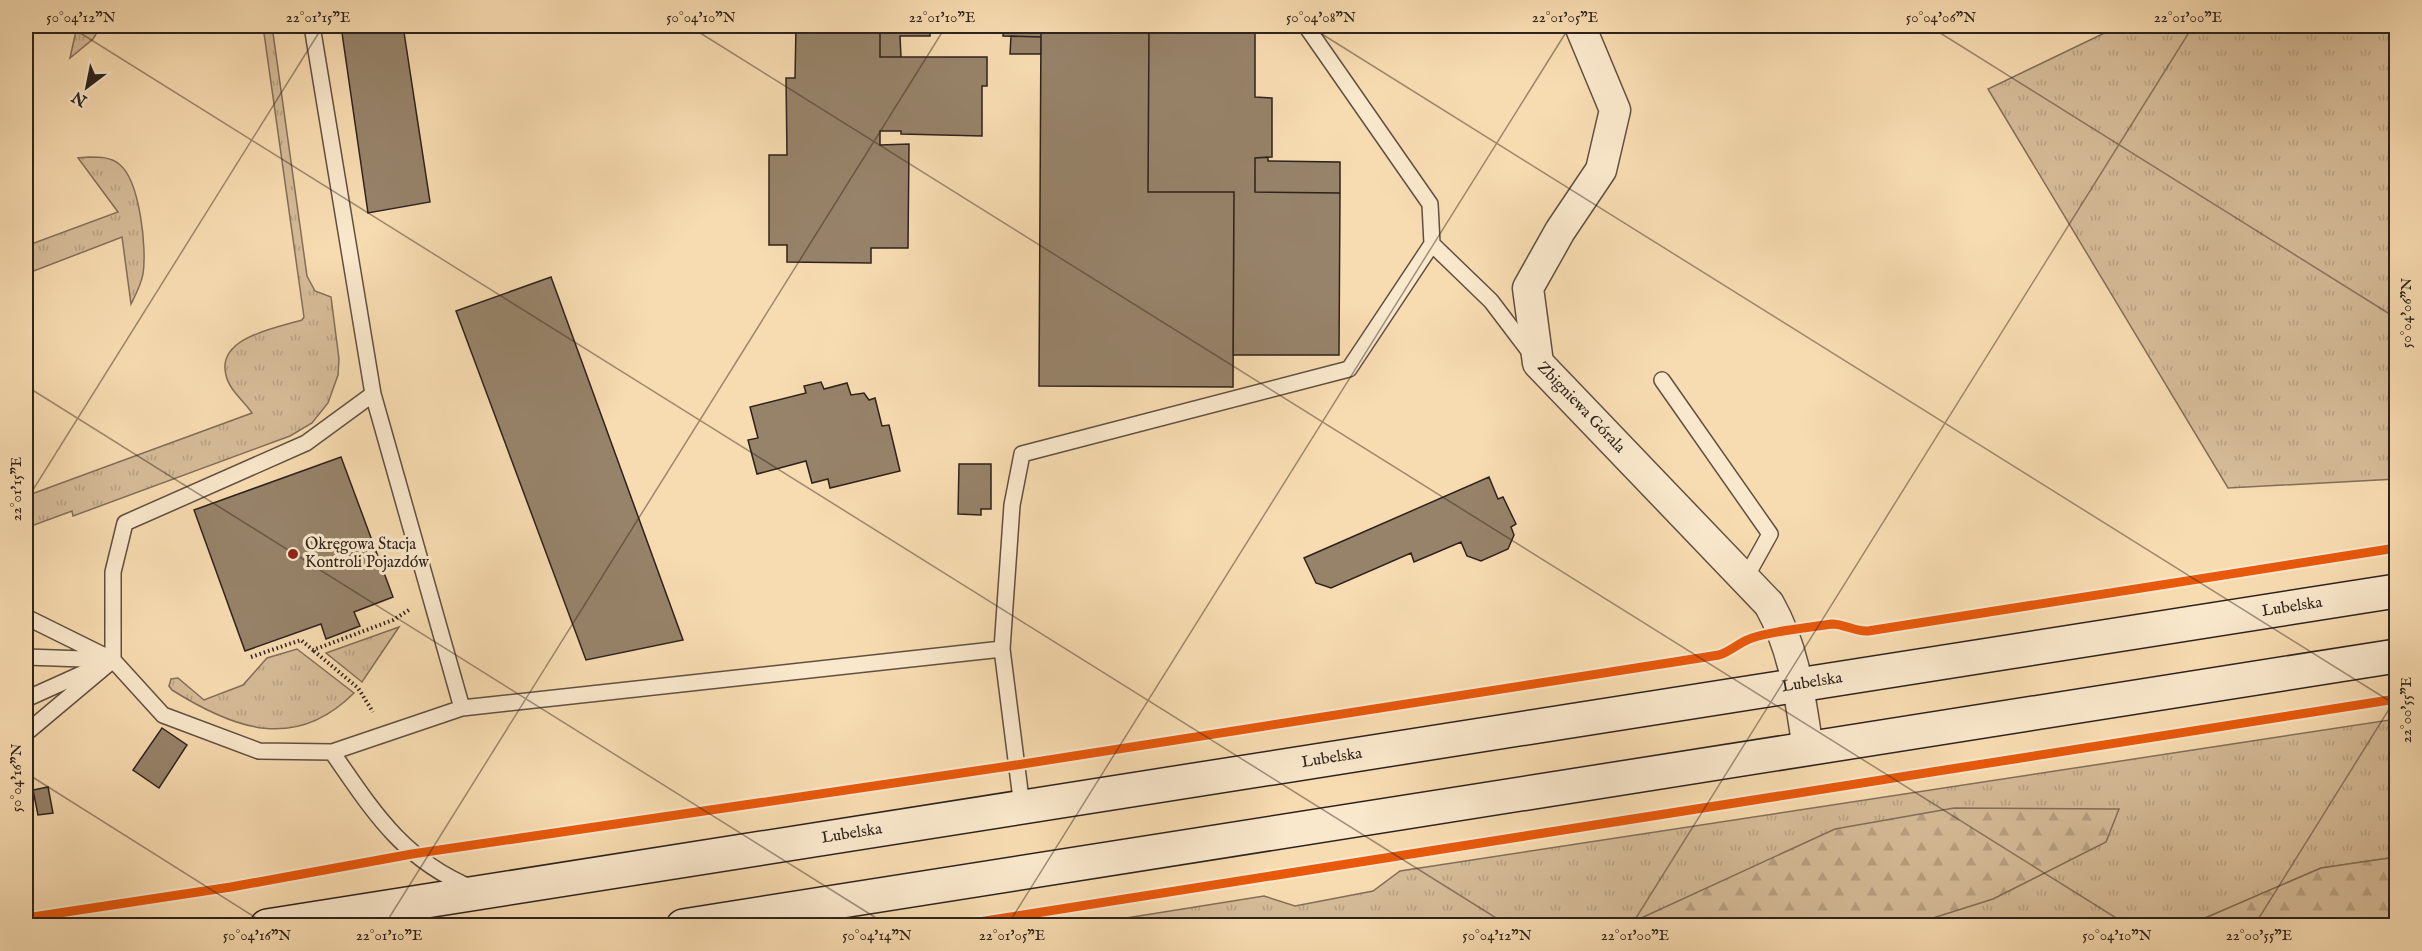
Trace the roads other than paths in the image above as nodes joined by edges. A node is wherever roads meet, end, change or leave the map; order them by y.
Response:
1 (312, 26) edge
2 (1306, 26) edge
3 (1580, 26) edge
4 (1432, 244) junction
5 (1538, 363) junction
6 (1662, 381) dead end
7 (373, 394) junction
8 (1745, 579) junction
9 (2397, 591) edge
10 (26, 617) edge
11 (1002, 649) junction
12 (2397, 656) edge
13 (26, 657) edge
14 (113, 660) junction
15 (1798, 684) junction
16 (26, 699) edge
17 (462, 708) junction
18 (26, 733) edge
19 (1808, 749) junction
20 (332, 752) junction
21 (1022, 807) junction
22 (496, 891) junction
23 (267, 926) edge
24 (683, 926) edge

1 - 7 lane
2 - 4 lane
3 - 5 street, Zbigniewa Górala
4 - 5 lane
4 - 11 lane
5 - 8 street, Zbigniewa Górala
6 - 8 lane
7 - 14 lane
7 - 17 lane
8 - 15 street, Zbigniewa Górala
9 - 15 main road, Lubelska
10 - 14 lane
11 - 17 lane
11 - 21 lane
12 - 19 main road
13 - 14 lane
14 - 16 lane
14 - 18 lane
14 - 20 lane
15 - 19 street, Zbigniewa Górala
15 - 21 main road, Lubelska
17 - 20 lane
19 - 24 main road
20 - 22 lane
21 - 22 main road, Lubelska
22 - 23 main road, Lubelska

